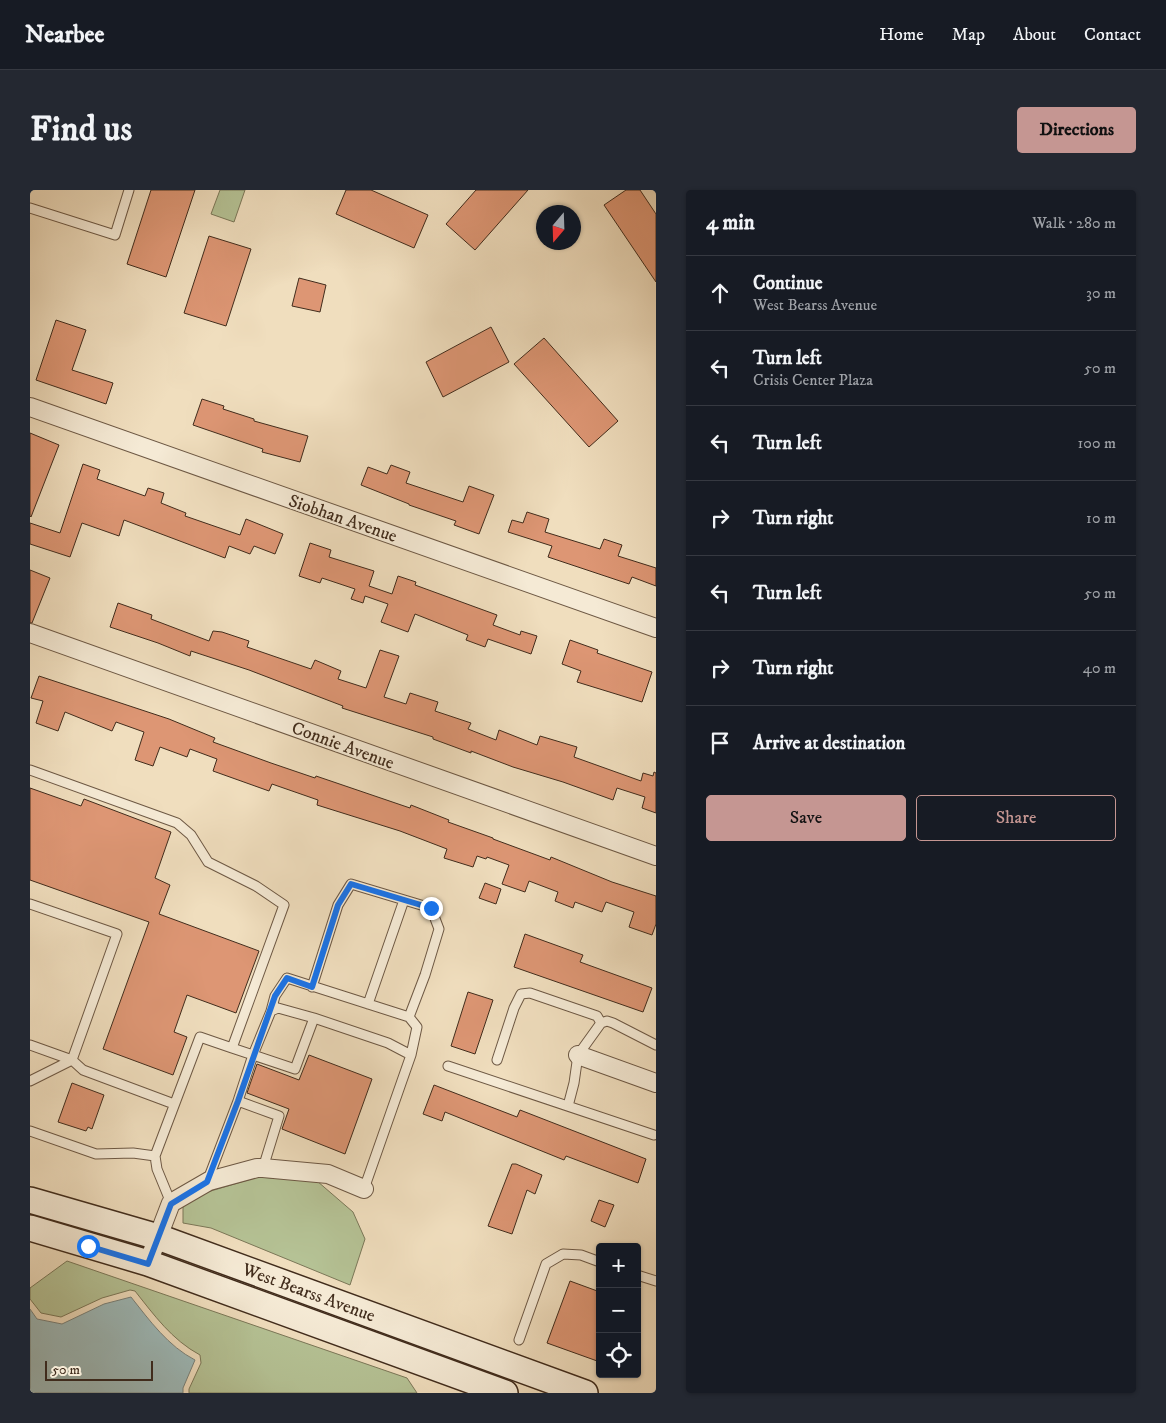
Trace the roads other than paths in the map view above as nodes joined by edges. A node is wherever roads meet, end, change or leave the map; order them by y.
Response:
1 (129, 190) edge
2 (30, 208) edge
3 (30, 407) edge
4 (656, 628) edge
5 (30, 633) edge
6 (30, 770) edge
7 (656, 856) edge
8 (404, 900) junction
9 (30, 904) edge
10 (312, 987) junction
11 (368, 1004) junction
12 (270, 1011) junction
13 (408, 1017) junction
14 (314, 1018) junction
15 (601, 1023) junction
16 (30, 1045) edge
17 (656, 1045) edge
18 (232, 1048) junction
19 (253, 1055) junction
20 (411, 1055) junction
21 (578, 1055) junction
22 (72, 1060) junction
23 (497, 1060) dead end
24 (448, 1066) dead end
25 (30, 1081) edge
26 (656, 1083) edge
27 (238, 1101) junction
28 (174, 1104) junction
29 (568, 1106) junction
30 (30, 1131) edge
31 (654, 1135) dead end
32 (155, 1156) junction
33 (263, 1168) junction
34 (207, 1182) junction
35 (364, 1189) joint
36 (30, 1200) edge
37 (171, 1204) junction
38 (30, 1228) edge
39 (158, 1237) junction
40 (596, 1261) edge
41 (148, 1264) junction
42 (641, 1276) edge
43 (656, 1281) edge
44 (519, 1340) dead end
45 (505, 1393) edge
46 (585, 1393) edge

1 - 2 lane
3 - 4 street, Siobhan Avenue
5 - 7 street, Connie Avenue
6 - 18 lane
8 - 10 lane
8 - 11 lane
8 - 13 lane
9 - 22 lane
10 - 11 lane
10 - 12 lane
11 - 13 lane
12 - 14 lane
12 - 19 lane
13 - 20 lane
14 - 19 lane
14 - 20 lane
15 - 17 lane
15 - 21 lane
15 - 23 lane
16 - 22 lane
18 - 19 lane
18 - 28 lane
19 - 27 lane
20 - 35 lane
21 - 26 street
21 - 29 lane
22 - 25 lane
22 - 28 lane
24 - 29 lane
27 - 33 lane
27 - 34 lane
28 - 32 lane
29 - 31 lane
30 - 32 lane
32 - 37 lane
33 - 34 street
33 - 35 street
34 - 37 street
36 - 39 main road, West Bearss Avenue
37 - 39 street
38 - 41 main road, West Bearss Avenue
39 - 41 street
39 - 46 main road, West Bearss Avenue
40 - 44 lane
41 - 45 main road, West Bearss Avenue
42 - 43 lane

